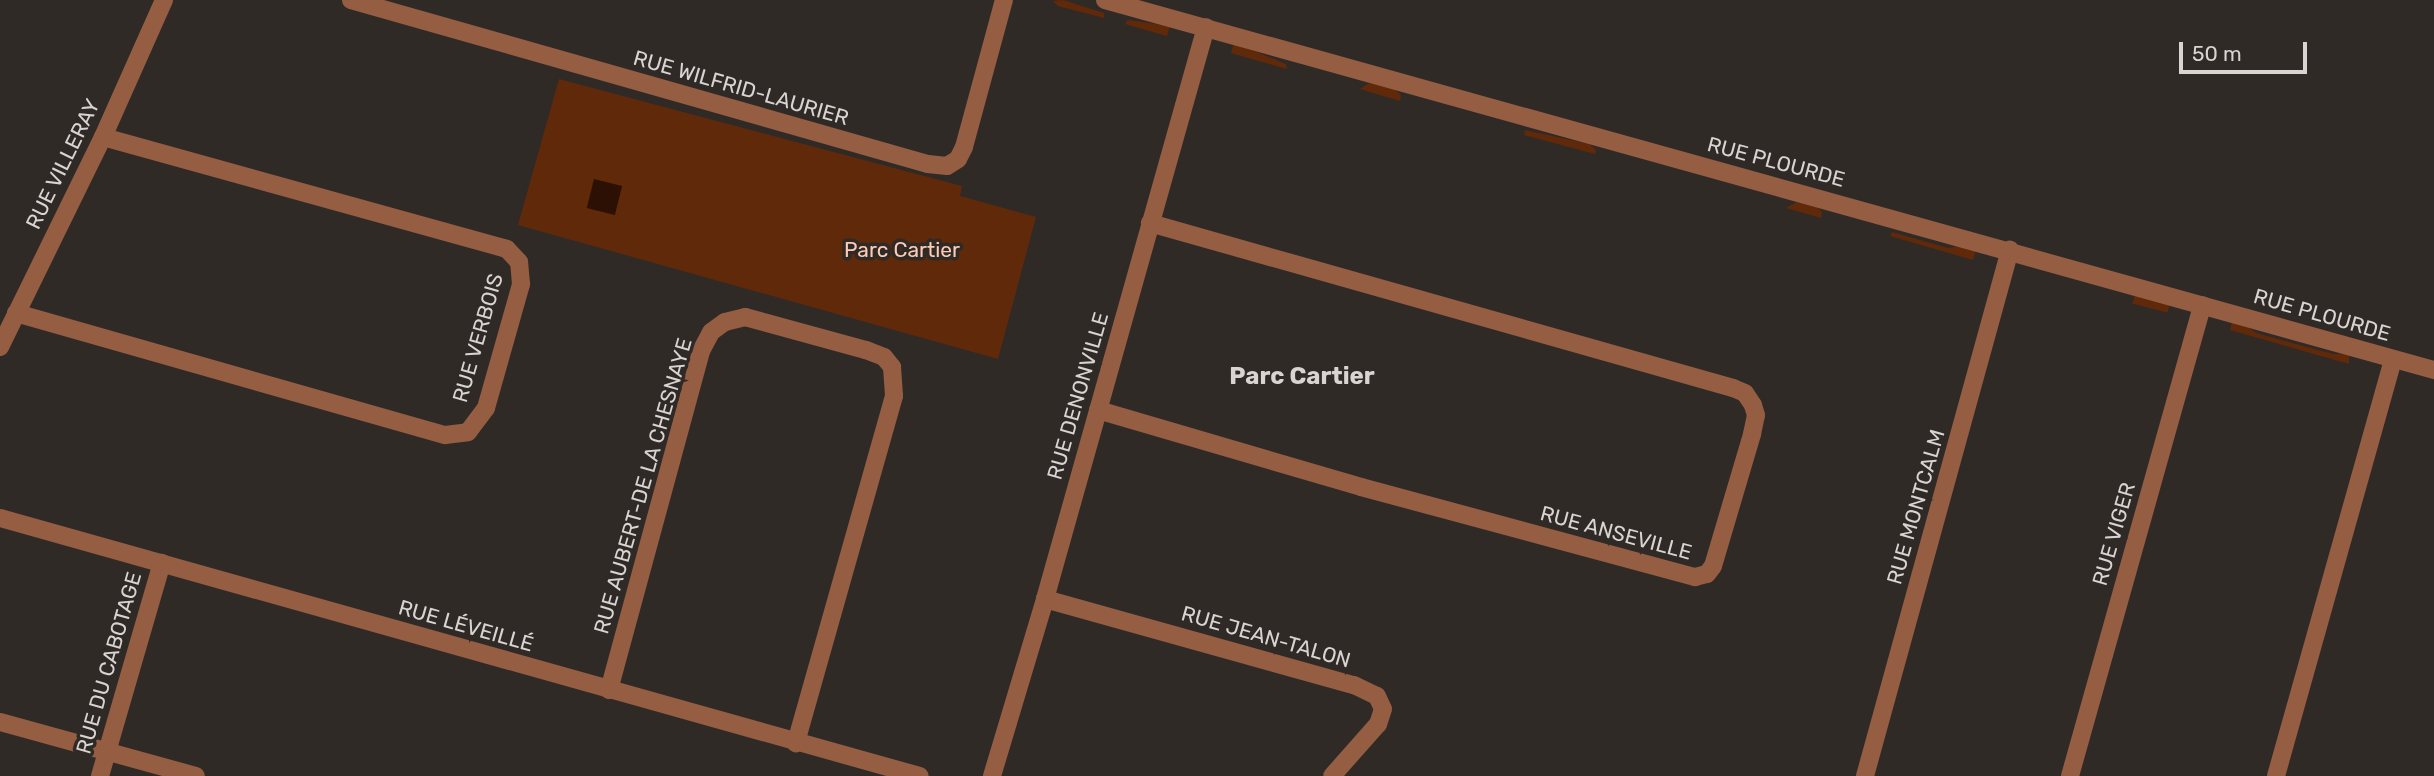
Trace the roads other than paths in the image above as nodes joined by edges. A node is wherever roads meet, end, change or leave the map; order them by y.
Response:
1 (163, 0) edge
2 (352, 0) edge
3 (1004, 0) edge
4 (1105, 0) edge
5 (1206, 27) junction
6 (103, 137) junction
7 (1150, 223) junction
8 (2010, 250) junction
9 (2202, 305) junction
10 (16, 313) junction
11 (0, 347) edge
12 (2393, 359) junction
13 (2434, 370) edge
14 (1098, 410) junction
15 (0, 518) edge
16 (162, 563) junction
17 (1045, 600) junction
18 (608, 690) junction
19 (0, 722) edge
20 (796, 743) junction
21 (108, 751) junction
22 (100, 776) edge
23 (196, 776) edge
24 (919, 776) edge
25 (992, 776) edge
26 (1332, 776) edge
27 (1864, 776) edge
28 (2070, 776) edge
29 (2276, 776) edge

1 - 6 street, RUE VILLERAY
2 - 3 street, RUE WILFRID-LAURIER
4 - 5 street, RUE PLOURDE
5 - 7 street, RUE DENONVILLE
5 - 8 street, RUE PLOURDE
6 - 10 street, RUE VILLERAY
6 - 10 street, RUE VERBOIS
7 - 14 street, RUE DENONVILLE
7 - 14 street, RUE ANSEVILLE
8 - 9 street, RUE PLOURDE
8 - 27 street, RUE MONTCALM
9 - 12 street, RUE PLOURDE
9 - 28 street, RUE VIGER
10 - 11 street, RUE VILLERAY
12 - 13 street, RUE PLOURDE
12 - 29 street
14 - 17 street, RUE DENONVILLE
15 - 16 street, RUE LÉVEILLÉ
16 - 18 street, RUE LÉVEILLÉ
16 - 21 street, RUE DU CABOTAGE
17 - 25 street, RUE DENONVILLE
17 - 26 street, RUE JEAN-TALON
18 - 20 street, RUE LÉVEILLÉ
18 - 20 street, RUE AUBERT-DE LA CHESNAYE
19 - 21 street
20 - 24 street, RUE LÉVEILLÉ
21 - 22 street, RUE DU CABOTAGE
21 - 23 street

